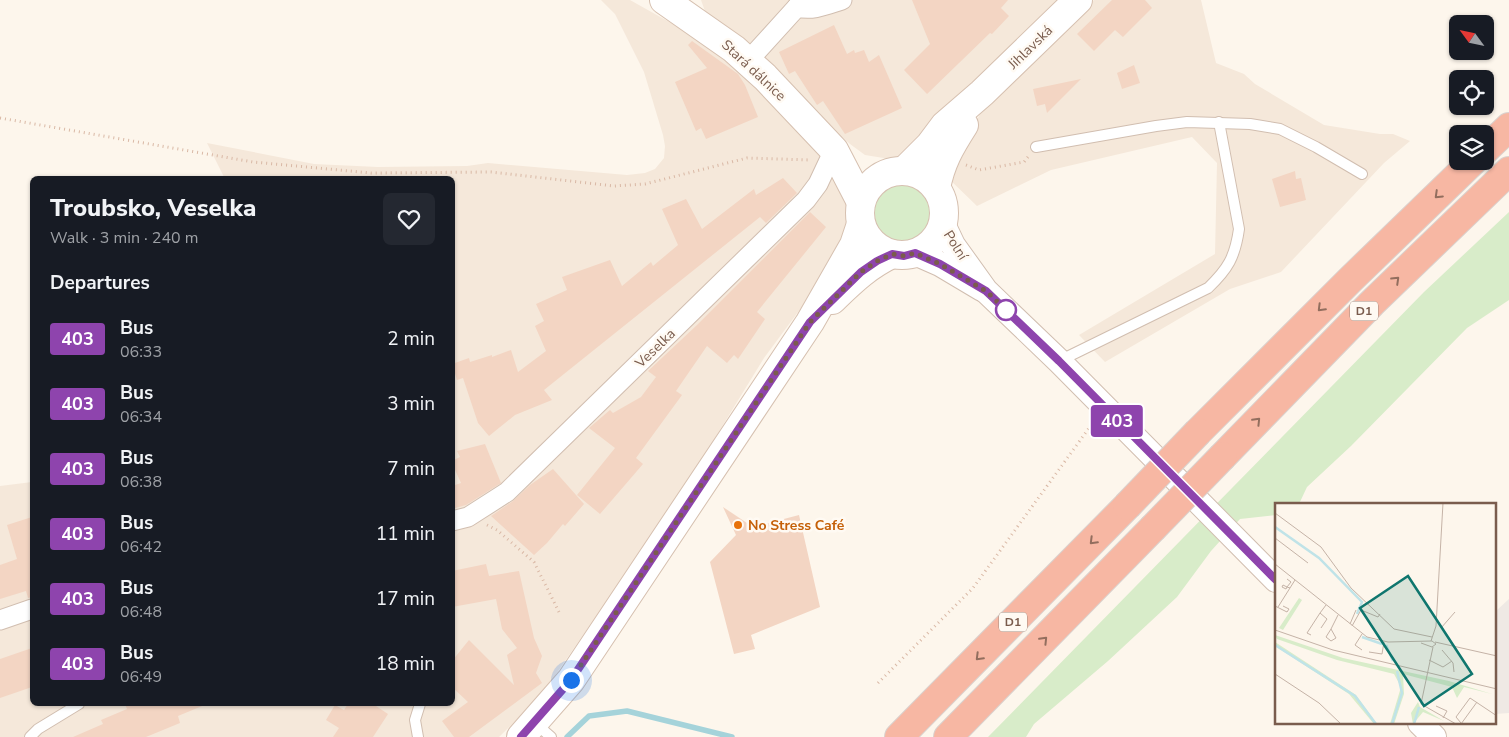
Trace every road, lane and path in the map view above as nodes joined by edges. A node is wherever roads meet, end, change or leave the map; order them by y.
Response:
1 (664, 0) edge
2 (842, 0) edge
3 (1078, 0) edge
4 (796, 3) edge
5 (748, 61) junction
6 (982, 93) junction
7 (0, 118) edge
8 (1219, 122) junction
9 (1509, 127) edge
10 (1494, 141) edge
11 (1036, 147) joint
12 (834, 150) junction
13 (794, 159) dead end
14 (965, 164) dead end
15 (1464, 170) edge
16 (896, 172) junction
17 (1509, 172) edge
18 (1362, 174) dead end
19 (936, 188) junction
20 (861, 213) junction
21 (943, 224) junction
22 (903, 254) junction
23 (986, 291) junction
24 (810, 322) junction
25 (1059, 361) junction
26 (1103, 406) junction
27 (460, 519) edge
28 (1275, 579) edge
29 (30, 610) edge
30 (560, 614) dead end
31 (0, 620) edge
32 (878, 683) dead end
33 (76, 706) edge
34 (419, 706) edge
35 (1421, 724) edge
36 (535, 732) edge
37 (30, 737) edge
38 (418, 737) edge
39 (899, 737) edge
40 (948, 737) edge
41 (1434, 737) edge

1 - 5 main road, Stará dálnice
2 - 4 street
3 - 6 main road, Jihlavská
4 - 5 street
5 - 12 main road, Stará dálnice
6 - 16 main road, Jihlavská
6 - 19 main road, Jihlavská
7 - 13 path
8 - 11 lane
8 - 18 lane
8 - 25 lane
9 - 10 highway
11 - 14 path
12 - 16 main road, Stará dálnice
12 - 20 main road, Stará dálnice
12 - 27 street, Veselka
15 -> 39 highway, D1, bridge
16 - 19 main road
16 - 20 main road, Jihlavská
40 -> 17 highway, D1, bridge
19 - 21 main road
20 - 22 main road
20 - 24 main road, Jihlavská
21 - 22 main road, Jihlavská
21 - 23 street, Polní
22 - 23 street, Polní
22 - 24 main road, Jihlavská
23 - 25 street, Polní
24 - 36 main road, Jihlavská
25 - 26 street, Polní
26 - 28 street, Polní
26 - 32 path
27 - 30 path
29 - 31 street
33 - 37 lane
34 - 38 lane
35 - 41 street

